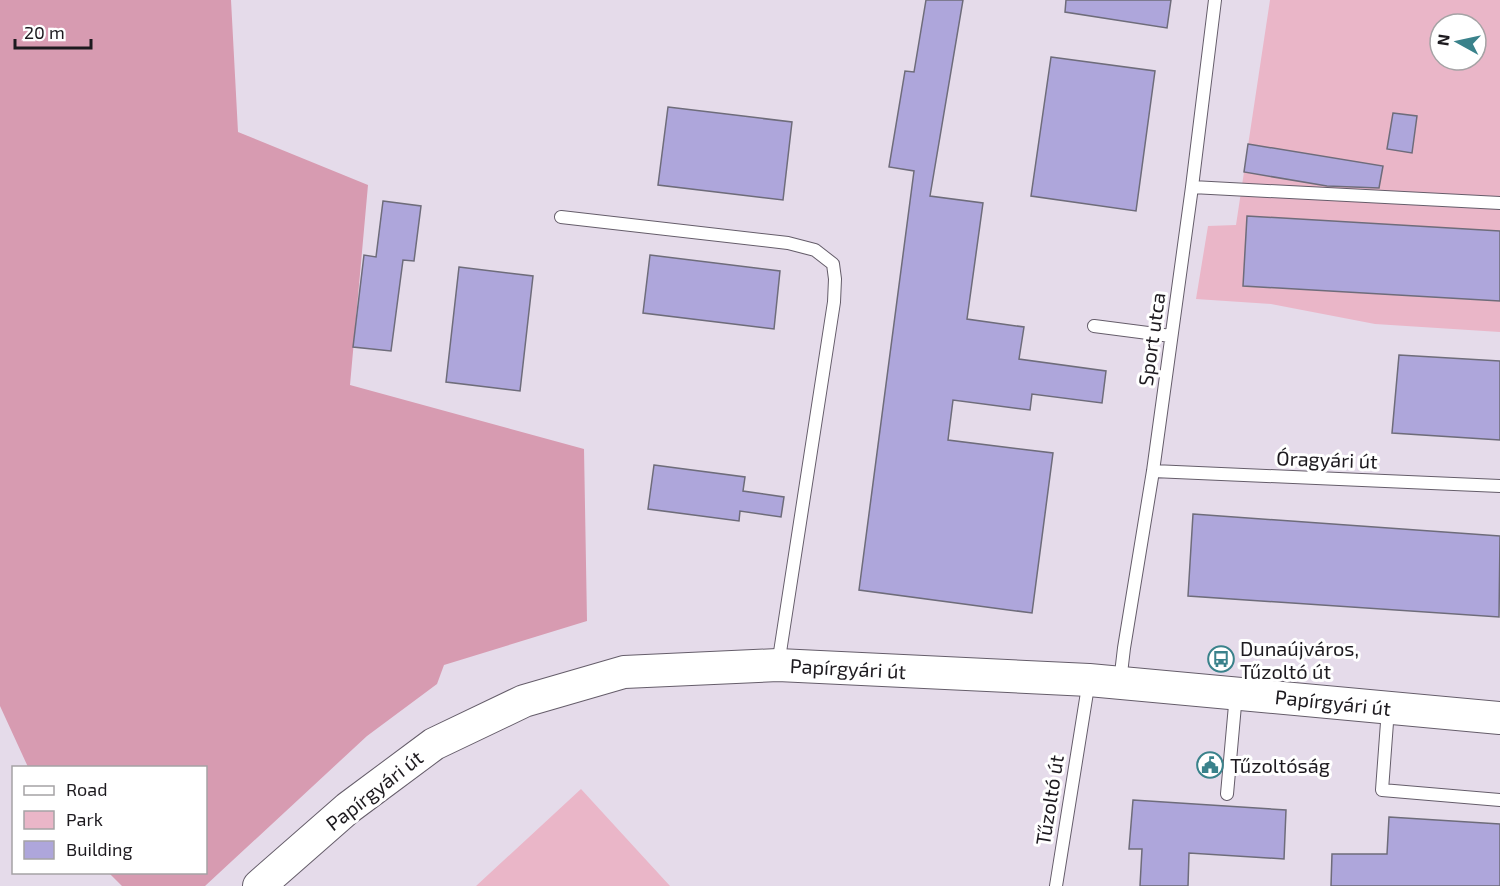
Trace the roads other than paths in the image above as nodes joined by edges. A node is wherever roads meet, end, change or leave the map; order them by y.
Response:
1 (1215, 0) edge
2 (1192, 187) junction
3 (1500, 203) edge
4 (561, 217) dead end
5 (1094, 326) dead end
6 (1171, 336) junction
7 (1153, 471) junction
8 (1500, 486) edge
9 (778, 665) junction
10 (1089, 680) junction
11 (1120, 682) junction
12 (1236, 693) junction
13 (1388, 708) junction
14 (1500, 718) edge
15 (1227, 794) dead end
16 (1500, 800) edge
17 (259, 886) edge
18 (1056, 886) edge

1 - 2 lane, Sport utca
2 - 3 lane
2 - 6 lane, Sport utca
4 - 9 lane
5 - 6 lane
6 - 7 lane, Sport utca
7 - 8 lane, Óragyári út
7 - 11 lane, Sport utca
9 - 10 street, Papírgyári út
9 - 17 street, Papírgyári út
10 - 11 street, Papírgyári út
10 - 18 lane, Tűzoltó út
11 - 12 street, Papírgyári út
12 - 13 street, Papírgyári út
12 - 15 lane
13 - 14 street, Papírgyári út
13 - 16 lane

